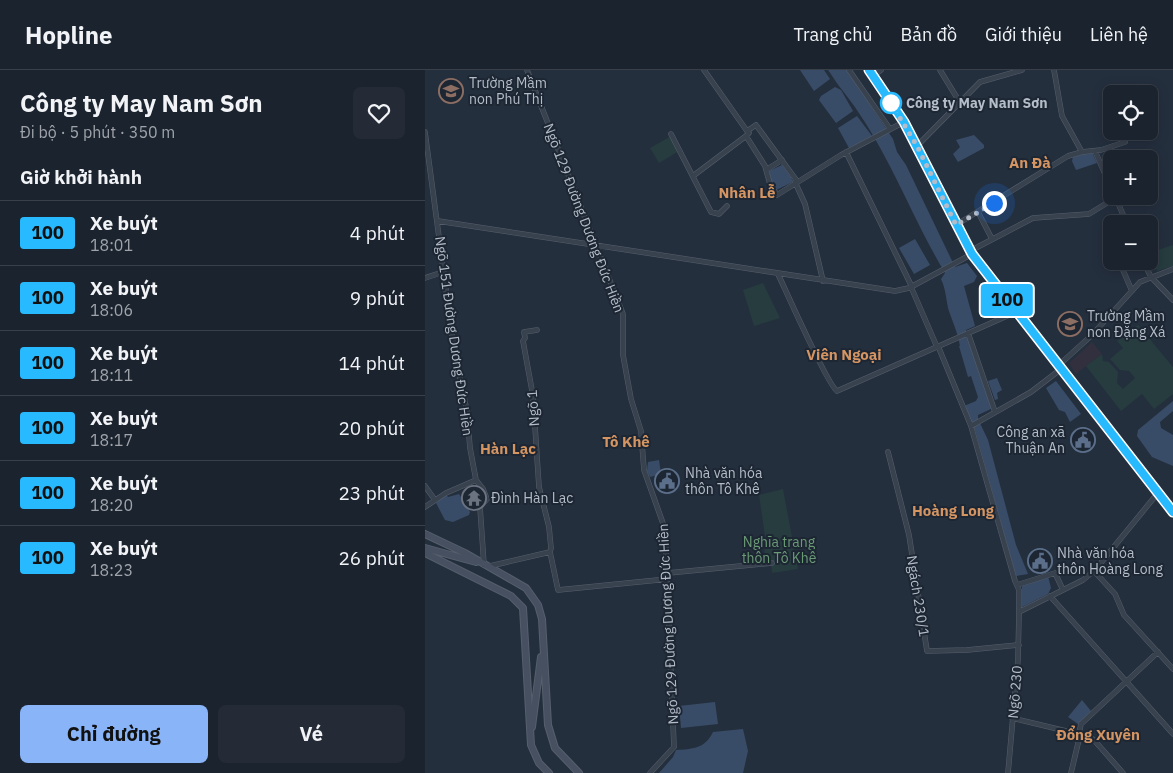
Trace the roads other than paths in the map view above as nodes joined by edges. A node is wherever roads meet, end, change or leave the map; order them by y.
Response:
1 (527, 70) edge
2 (704, 70) edge
3 (849, 70) edge
4 (881, 70) edge
5 (948, 70) edge
6 (1022, 70) edge
7 (1054, 70) edge
8 (941, 72) edge
9 (871, 73) edge
10 (959, 102) junction
11 (904, 122) junction
12 (890, 129) junction
13 (747, 133) junction
14 (425, 134) edge
15 (671, 134) dead end
16 (1125, 142) dead end
17 (917, 146) junction
18 (1095, 151) junction
19 (846, 152) junction
20 (1082, 152) junction
21 (781, 160) junction
22 (766, 170) junction
23 (1103, 170) edge
24 (693, 176) junction
25 (796, 181) junction
26 (1104, 205) edge
27 (727, 206) dead end
28 (978, 212) junction
29 (438, 221) junction
30 (956, 225) junction
31 (992, 239) junction
32 (595, 245) junction
33 (971, 253) junction
34 (1173, 269) edge
35 (1123, 270) edge
36 (1148, 270) edge
37 (443, 272) junction
38 (778, 274) junction
39 (1151, 277) junction
40 (425, 278) edge
41 (823, 281) junction
42 (912, 286) junction
43 (1132, 291) junction
44 (1173, 300) edge
45 (1016, 312) junction
46 (537, 330) dead end
47 (968, 333) junction
48 (938, 346) junction
49 (1060, 367) junction
50 (995, 412) junction
51 (971, 426) junction
52 (888, 452) dead end
53 (476, 480) junction
54 (425, 486) edge
55 (1157, 494) junction
56 (435, 500) junction
57 (425, 507) edge
58 (1173, 512) edge
59 (425, 534) edge
60 (425, 548) edge
61 (550, 552) junction
62 (425, 553) edge
63 (772, 563) dead end
64 (486, 566) junction
65 (1094, 571) junction
66 (668, 573) junction
67 (668, 579) junction
68 (1017, 585) junction
69 (1063, 590) junction
70 (1050, 596) junction
71 (1019, 612) junction
72 (543, 641) junction
73 (1019, 645) junction
74 (1158, 652) junction
75 (1173, 669) edge
76 (1126, 682) junction
77 (1013, 718) junction
78 (1173, 734) edge
79 (1080, 735) junction
80 (530, 739) junction
81 (549, 773) edge
82 (578, 773) edge
83 (650, 773) edge
84 (1007, 773) edge
85 (1071, 773) edge
86 (1123, 773) edge

1 - 32 street, Ngõ 129 Đường Dương Đức Hiền
2 - 13 street
3 - 12 street
4 - 9 street
5 - 8 street
6 - 10 street
7 - 20 street
8 - 10 street
9 - 11 main road
10 - 17 street
11 - 12 street
11 - 17 main road
12 - 19 street
13 - 21 street
13 - 22 street
13 - 24 street
14 - 29 street, Ngõ 151 Đường Dương Đức Hiền
15 - 24 street
16 - 18 street
17 - 30 main road
18 - 20 street
18 - 23 street
19 - 25 street
19 - 42 street, Ngõ 230
20 - 28 street
21 - 22 street
21 - 25 street
22 - 25 street
24 - 27 street
25 - 41 street
26 - 31 street
28 - 30 street
28 - 31 street
29 - 32 street
29 - 37 street, Ngõ 151 Đường Dương Đức Hiền
30 - 33 main road
31 - 33 street
32 - 38 street
32 - 66 street, Ngõ 129 Đường Dương Đức Hiền
33 - 42 street
33 - 45 main road
34 - 39 street
35 - 43 street
36 - 39 street
37 - 40 street
37 - 53 street, Ngõ 151 Đường Dương Đức Hiền
38 - 41 street
38 - 48 street
39 - 43 street
39 - 44 street
41 - 42 street
42 - 48 street, Ngõ 230
43 - 49 street
45 - 47 street
45 - 49 main road
46 - 61 street, Ngõ 1
47 - 48 street
47 - 50 street
48 - 51 street, Ngõ 230
49 - 50 street
49 - 55 main road
50 - 51 street
51 - 68 street, Ngõ 230
52 - 73 street, Ngách 230/1
53 - 56 street
53 - 64 street, Ngõ 151 Đường Dương Đức Hiền
54 - 56 street
55 - 58 main road
55 - 65 street
56 - 57 street
59 - 64 main road
60 - 64 main road
61 - 64 street
61 - 67 street
62 - 80 main road
63 - 66 street
64 - 72 main road
65 - 69 street
65 - 74 street
66 - 67 street, Ngõ 129 Đường Dương Đức Hiền
67 - 83 street, Ngõ 129 Đường Dương Đức Hiền
68 - 69 street
68 - 71 street, Ngõ 230
69 - 70 street
70 - 71 street
70 - 76 street
71 - 73 street, Ngõ 230
72 - 80 main road
72 - 82 main road
73 - 77 street, Ngõ 230
74 - 75 street
74 - 76 street
76 - 78 street
76 - 79 street
77 - 79 street
77 - 84 street, Ngõ 230
79 - 85 street
79 - 86 street
80 - 81 main road

